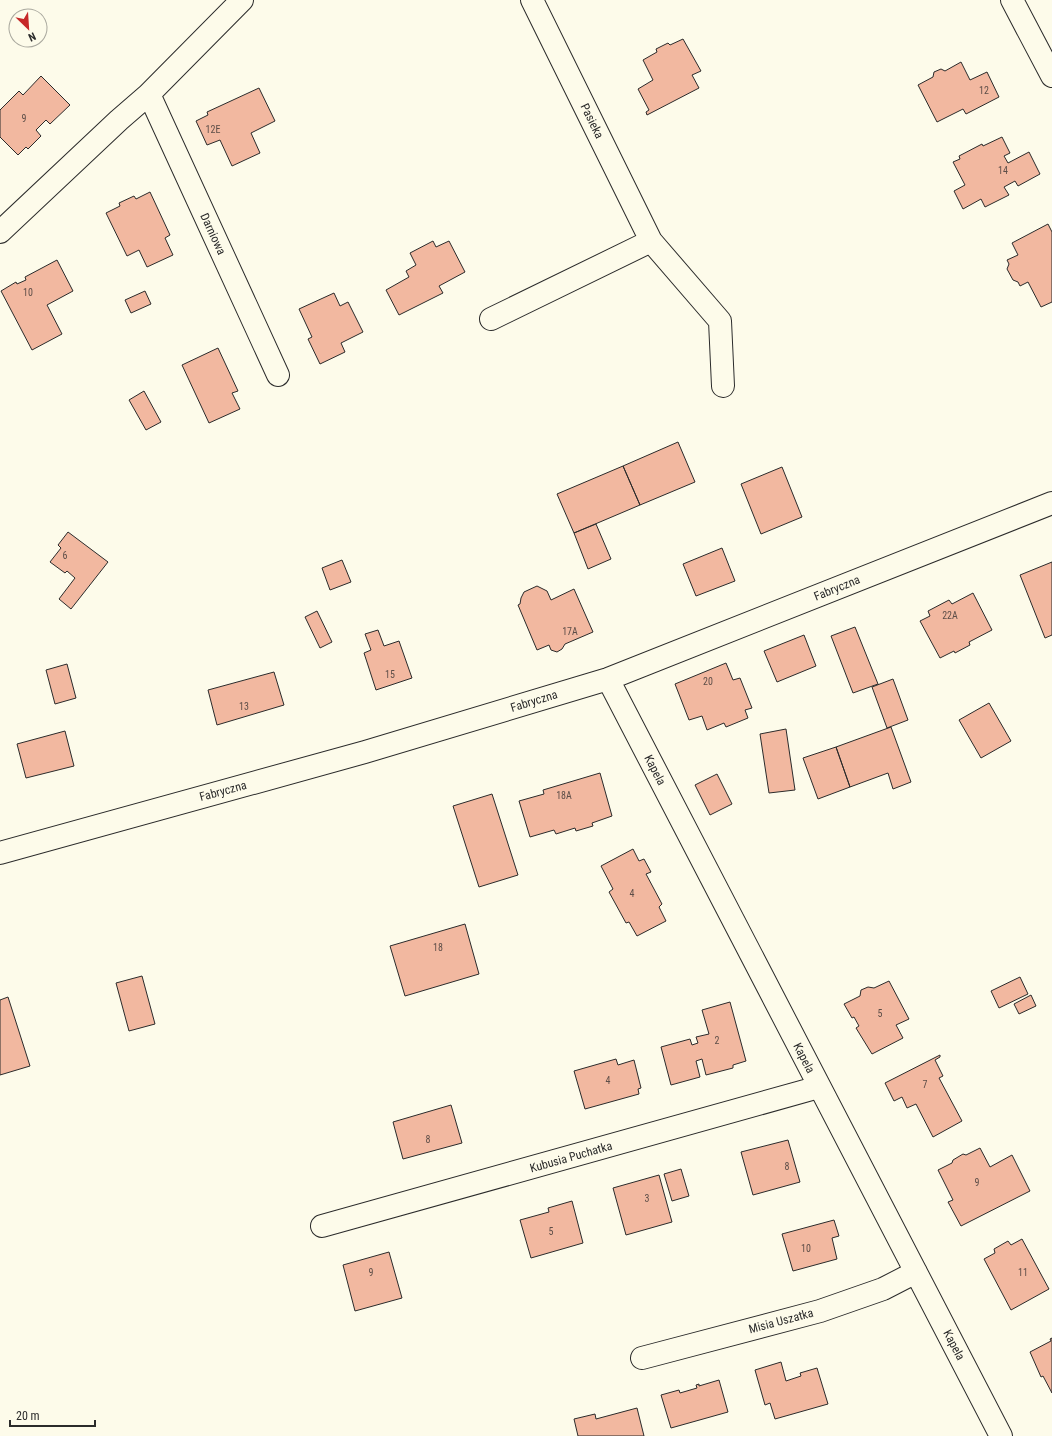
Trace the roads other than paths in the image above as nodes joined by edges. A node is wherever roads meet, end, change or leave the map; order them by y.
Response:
1 (242, 0) edge
2 (532, 0) edge
3 (1012, 0) edge
4 (1052, 76) edge
5 (149, 94) junction
6 (0, 232) edge
7 (651, 241) junction
8 (491, 319) dead end
9 (278, 375) dead end
10 (724, 386) dead end
11 (1052, 503) edge
12 (608, 679) junction
13 (0, 853) edge
14 (819, 1087) junction
15 (322, 1226) dead end
16 (916, 1272) junction
17 (642, 1358) dead end
18 (1001, 1436) edge

1 - 5 street
2 - 7 street, Pasieka
3 - 4 street
5 - 6 street
5 - 9 street, Darniowa
7 - 8 street
7 - 10 street, Pasieka
11 - 12 street, Fabryczna
12 - 13 street, Fabryczna
12 - 14 street, Kapela
14 - 15 street, Kubusia Puchatka
14 - 16 street, Kapela
16 - 17 street, Misia Uszatka
16 - 18 street, Kapela

